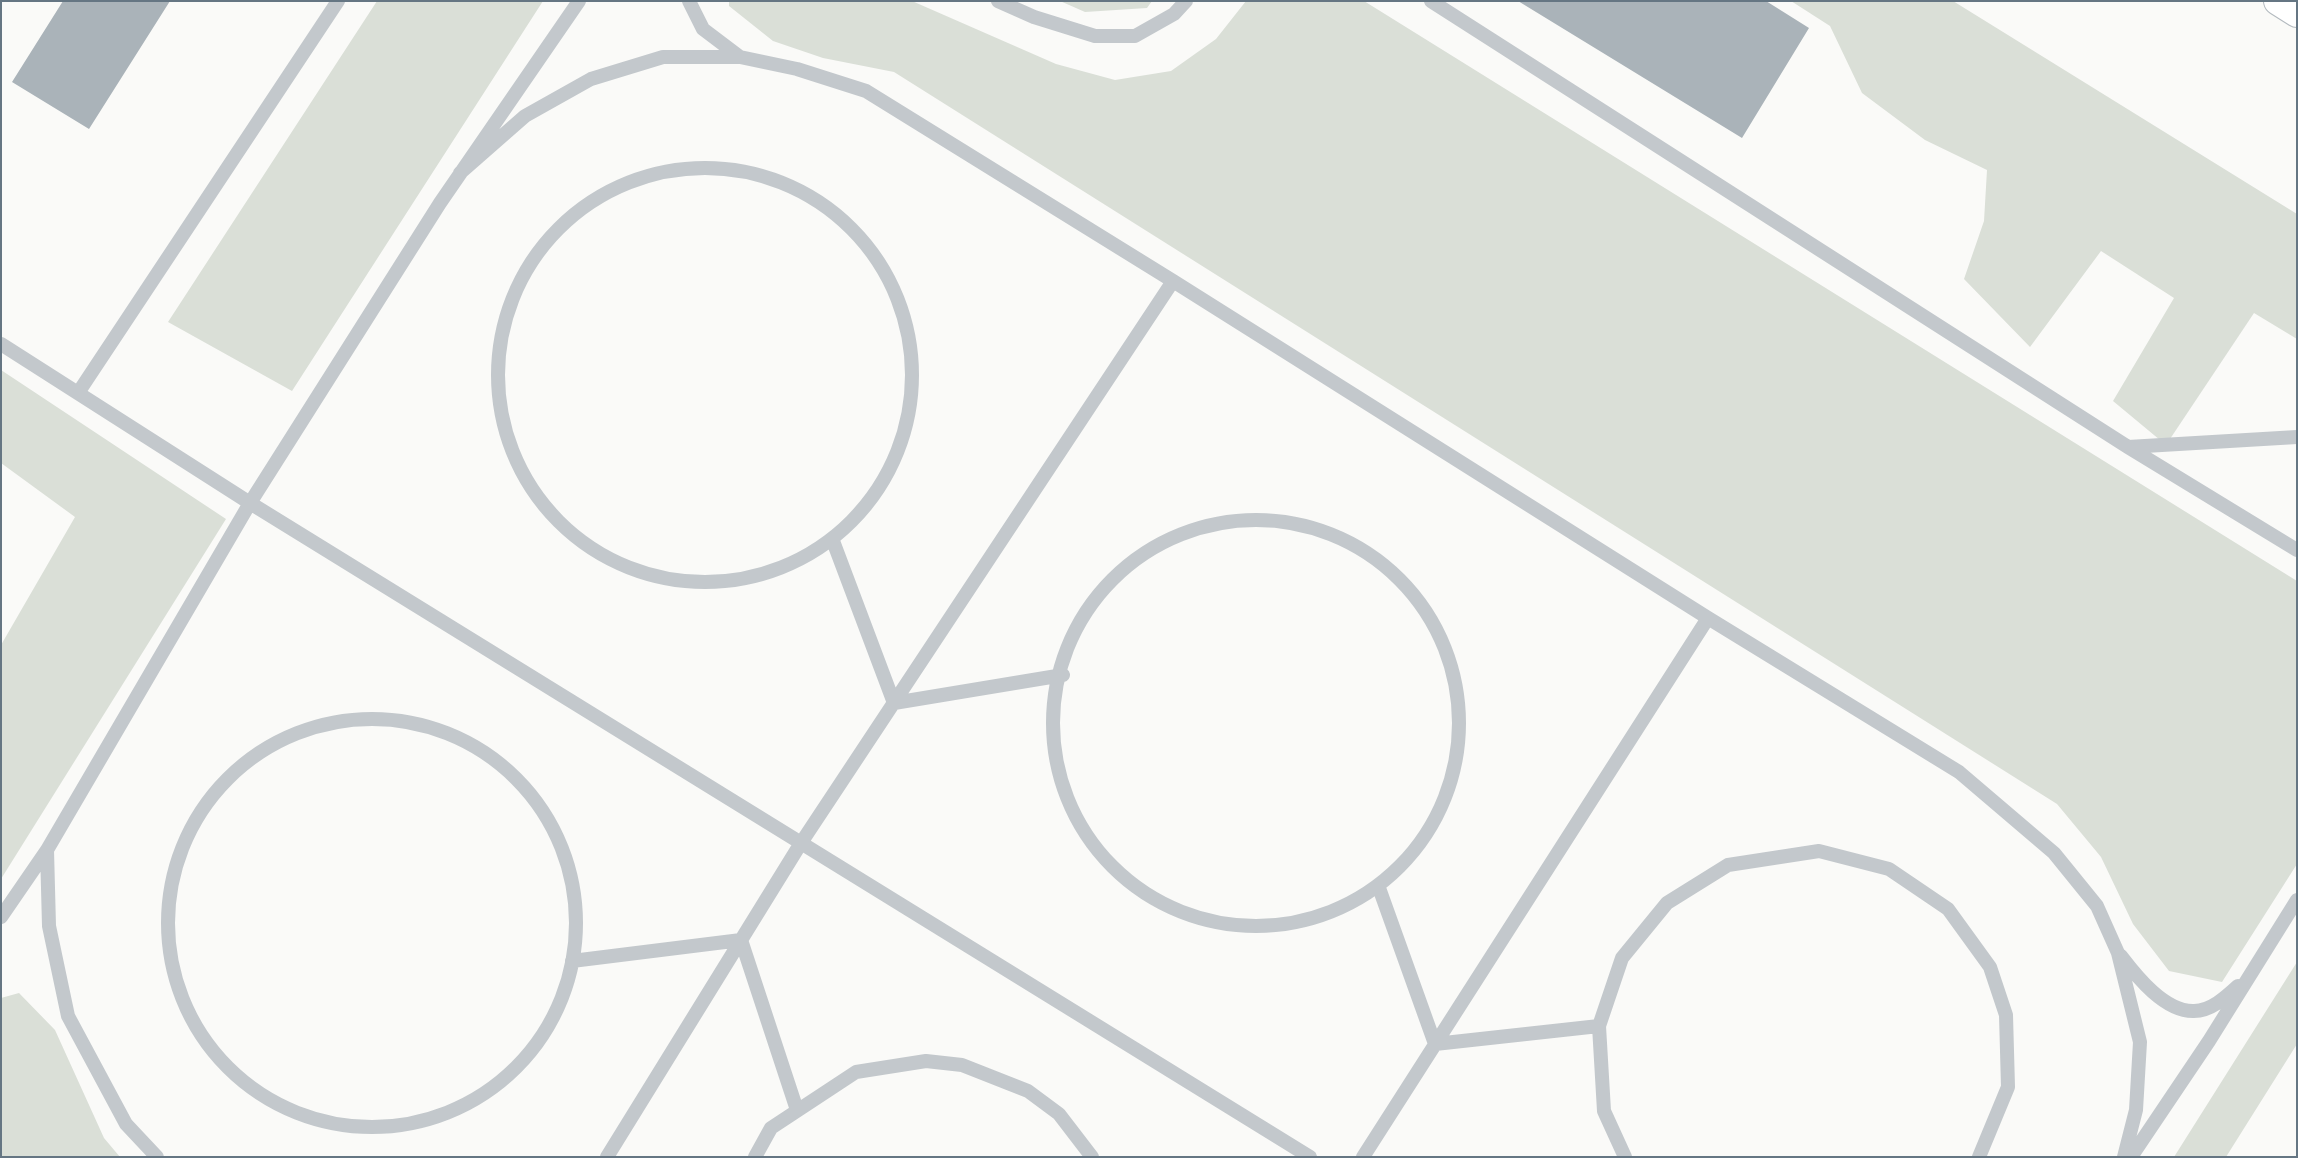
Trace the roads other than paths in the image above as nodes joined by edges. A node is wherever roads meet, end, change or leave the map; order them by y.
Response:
1 (338, 1) edge
2 (579, 1) edge
3 (689, 1) edge
4 (998, 1) edge
5 (1186, 1) edge
6 (1431, 1) edge
7 (2278, 1) edge
8 (2297, 13) edge
9 (740, 57) junction
10 (460, 173) junction
11 (1174, 281) junction
12 (1, 344) edge
13 (78, 393) junction
14 (2297, 437) edge
15 (2128, 447) junction
16 (250, 502) junction
17 (834, 541) junction
18 (2297, 550) edge
19 (1708, 618) junction
20 (1063, 675) junction
21 (894, 703) junction
22 (801, 843) junction
23 (47, 850) junction
24 (1378, 885) junction
25 (2297, 900) edge
26 (1, 917) edge
27 (741, 940) junction
28 (2118, 953) junction
29 (572, 961) junction
30 (2249, 976) junction
31 (1599, 1026) junction
32 (1435, 1044) junction
33 (798, 1110) junction
34 (157, 1157) edge
35 (608, 1157) edge
36 (754, 1157) edge
37 (1092, 1157) edge
38 (1310, 1157) edge
39 (1363, 1157) edge
40 (1625, 1157) edge
41 (1979, 1157) edge
42 (2124, 1157) edge
43 (2131, 1157) edge

1 - 13 lane
2 - 10 lane
3 - 9 lane
4 - 5 lane
6 - 15 lane
7 - 8 street
9 - 10 lane
9 - 11 lane
10 - 16 lane
11 - 19 lane
11 - 21 lane
12 - 13 lane
13 - 16 lane
14 - 15 lane
15 - 18 lane
16 - 22 lane
16 - 23 lane
17 - 17 lane
17 - 21 lane
19 - 28 lane
19 - 32 lane
20 - 21 lane
20 - 24 lane
20 - 24 lane
21 - 22 lane
22 - 27 lane
22 - 38 lane
23 - 26 lane
23 - 34 lane
24 - 32 lane
25 - 30 lane
27 - 29 lane
27 - 33 lane
27 - 35 lane
28 - 30 lane
28 - 42 lane
29 - 29 lane
30 - 43 lane
31 - 32 lane
31 - 40 lane
31 - 41 lane
32 - 39 lane
33 - 36 lane
33 - 37 lane

